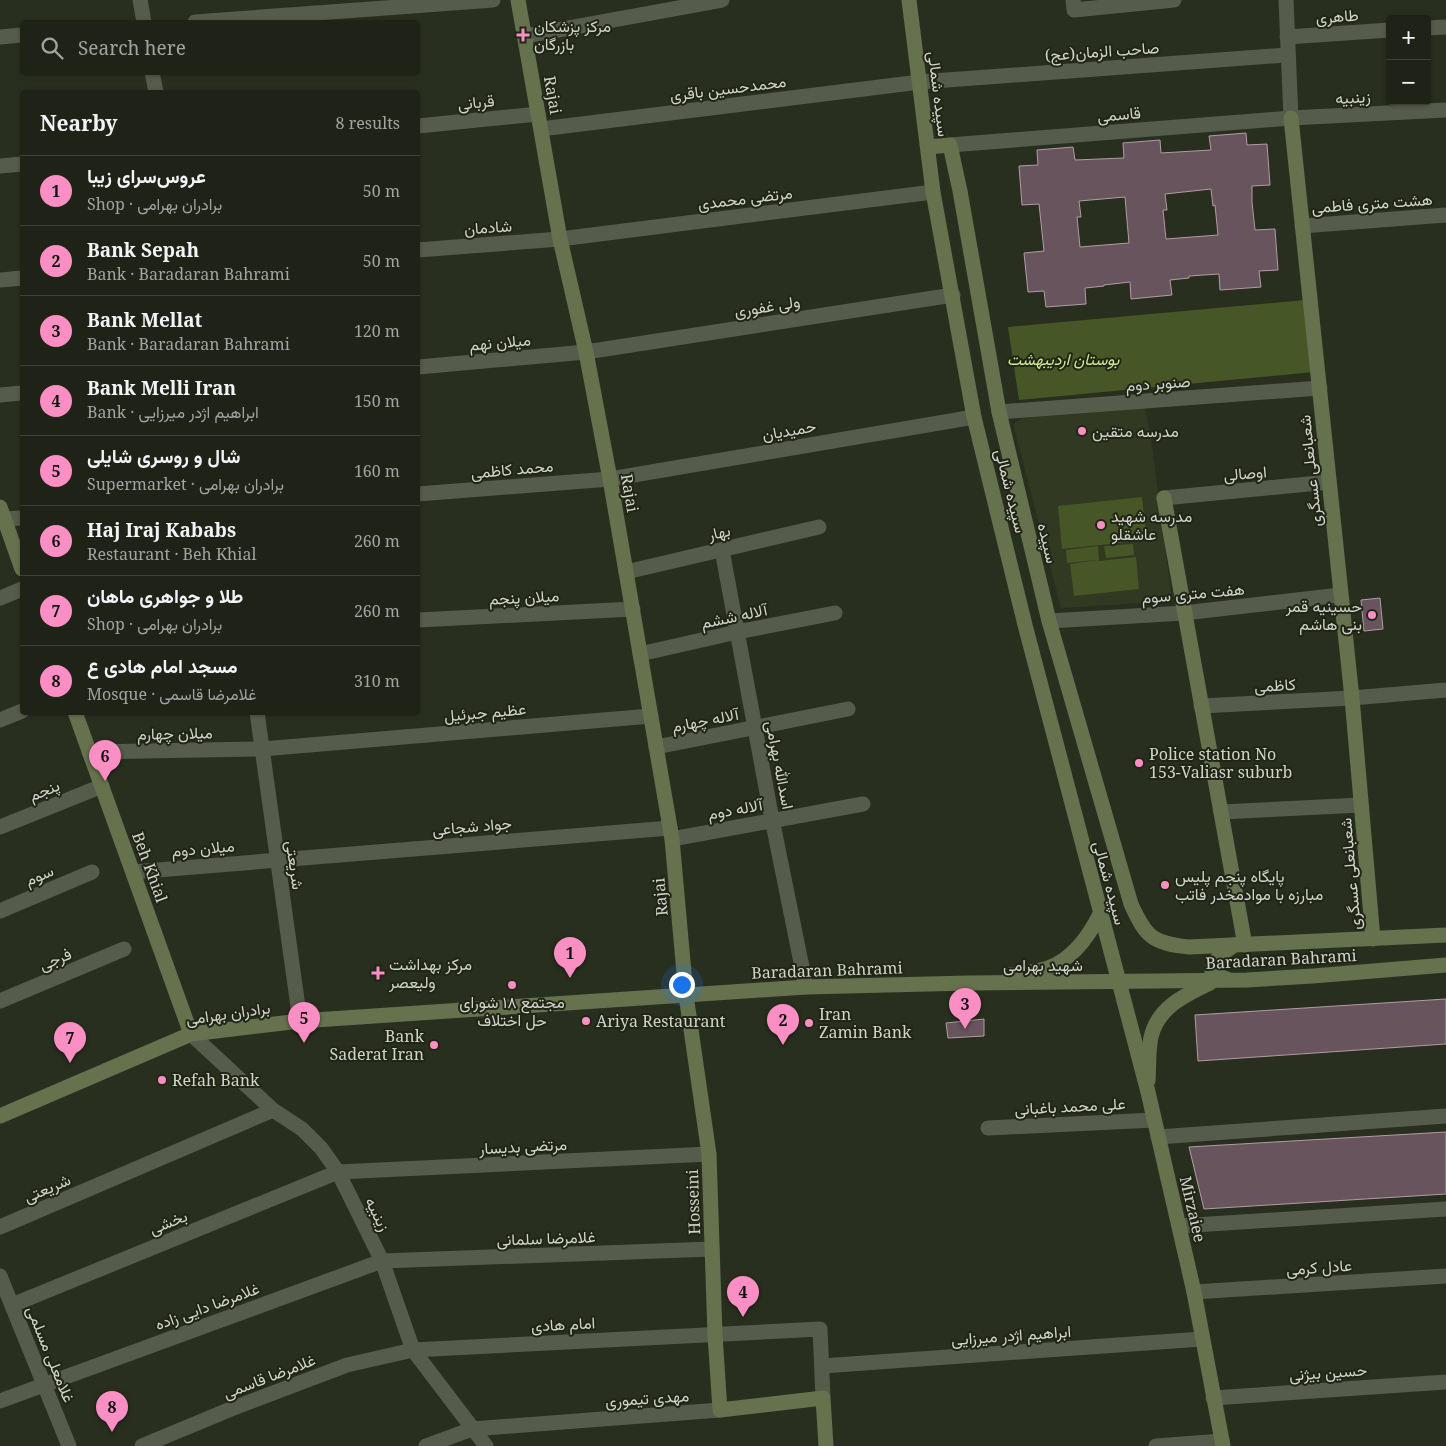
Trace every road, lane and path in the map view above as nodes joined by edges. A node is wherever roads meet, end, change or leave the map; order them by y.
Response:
1 (140, 0) edge
2 (493, 0) edge
3 (518, 0) edge
4 (722, 0) edge
5 (909, 0) edge
6 (1073, 0) edge
7 (1174, 0) edge
8 (1286, 0) edge
9 (144, 20) edge
10 (222, 20) edge
11 (1446, 27) edge
12 (1431, 28) edge
13 (1386, 30) edge
14 (20, 35) edge
15 (525, 36) junction
16 (1287, 36) junction
17 (0, 37) edge
18 (1287, 56) junction
19 (153, 75) edge
20 (920, 82) junction
21 (156, 90) edge
22 (1446, 110) edge
23 (1291, 118) junction
24 (540, 121) junction
25 (420, 126) edge
26 (950, 145) junction
27 (928, 147) junction
28 (20, 164) edge
29 (0, 166) edge
30 (934, 192) junction
31 (1446, 215) edge
32 (1302, 226) junction
33 (560, 239) junction
34 (420, 250) edge
35 (20, 278) edge
36 (0, 280) edge
37 (953, 295) junction
38 (586, 352) junction
39 (420, 366) edge
40 (1320, 388) junction
41 (20, 394) edge
42 (0, 395) edge
43 (999, 412) junction
44 (974, 417) junction
45 (610, 479) junction
46 (1329, 482) junction
47 (420, 494) edge
48 (1164, 498) joint
49 (1023, 511) junction
50 (2, 513) edge
51 (999, 515) junction
52 (20, 518) edge
53 (819, 527) dead end
54 (722, 550) junction
55 (20, 563) edge
56 (626, 572) junction
57 (20, 590) edge
58 (1340, 595) junction
59 (0, 598) edge
60 (633, 609) junction
61 (834, 613) dead end
62 (1184, 613) junction
63 (420, 620) edge
64 (1049, 621) junction
65 (737, 632) junction
66 (640, 654) junction
67 (1066, 678) junction
68 (1041, 684) junction
69 (1446, 690) edge
70 (1352, 698) junction
71 (1201, 706) junction
72 (848, 709) dead end
73 (20, 712) edge
74 (76, 715) edge
75 (257, 715) edge
76 (651, 716) junction
77 (0, 720) edge
78 (755, 728) junction
79 (656, 747) junction
80 (262, 749) junction
81 (89, 752) junction
82 (102, 786) junction
83 (863, 804) dead end
84 (1361, 804) junction
85 (1221, 812) junction
86 (772, 820) junction
87 (0, 827) edge
88 (671, 833) junction
89 (277, 859) junction
90 (92, 872) dead end
91 (133, 872) junction
92 (0, 911) edge
93 (1100, 914) junction
94 (1446, 935) edge
95 (1151, 937) joint
96 (1373, 939) junction
97 (1240, 945) junction
98 (124, 949) dead end
99 (1446, 965) edge
100 (1231, 980) junction
101 (1214, 981) junction
102 (1118, 982) junction
103 (969, 983) junction
104 (806, 987) junction
105 (686, 995) junction
106 (0, 1001) edge
107 (300, 1021) junction
108 (191, 1034) junction
109 (1148, 1092) junction
110 (273, 1110) junction
111 (0, 1116) edge
112 (1446, 1116) edge
113 (1154, 1120) junction
114 (988, 1128) dead end
115 (1158, 1137) junction
116 (708, 1154) junction
117 (338, 1172) junction
118 (1446, 1209) edge
119 (1179, 1226) junction
120 (0, 1227) edge
121 (712, 1249) junction
122 (382, 1262) junction
123 (0, 1276) edge
124 (1446, 1276) edge
125 (1194, 1292) junction
126 (8, 1308) edge
127 (715, 1335) junction
128 (1202, 1339) junction
129 (413, 1350) junction
130 (822, 1366) junction
131 (1446, 1382) edge
132 (44, 1384) junction
133 (823, 1398) junction
134 (1213, 1398) junction
135 (0, 1401) edge
136 (720, 1410) junction
137 (472, 1429) junction
138 (1222, 1443) edge
139 (69, 1446) edge
140 (142, 1446) edge
141 (426, 1446) edge
142 (486, 1446) edge
143 (826, 1446) edge
144 (1156, 1446) edge

1 - 9 street
2 - 10 street
3 - 15 main road, Rajai
4 - 15 street
5 - 20 main road, سپیده شمالی
6 - 7 street
8 - 16 street, شعبانعلی عسگری
11 - 12 street
13 - 16 street, طاهری
14 - 17 street
15 - 24 main road, Rajai
16 - 18 street, شعبانعلی عسگری
18 - 20 street, صاحب الزمان(عج)
18 - 23 street, شعبانعلی عسگری
19 - 21 street
20 - 24 street, محمدحسین باقری
20 - 27 main road, سپیده شمالی
22 - 23 street, زینبیه
23 - 26 street, قاسمی
23 - 32 main road, شعبانعلی عسگری
24 - 25 street, قربانی
24 - 33 main road, Rajai
26 - 27 main road
26 - 43 main road, سپیده
27 - 30 main road, سپیده شمالی
28 - 29 street
30 - 33 street, مرتضی محمدی
30 - 37 main road, سپیده شمالی
31 - 32 street, هشت متری فاطمی
32 - 40 main road, شعبانعلی عسگری
33 - 34 street, شادمان
33 - 38 main road, Rajai
35 - 36 street
37 - 38 street, ولی غفوری
37 - 44 main road, سپیده شمالی
38 - 39 street, میلان نهم
38 - 45 main road, Rajai
40 - 43 street, صنوبر دوم
40 - 46 main road, شعبانعلی عسگری
41 - 42 street
43 - 49 main road, سپیده
44 - 45 street, حمیدیان
44 - 51 main road, سپیده شمالی
45 - 47 street, محمد کاظمی
45 - 56 main road, Rajai
46 - 48 street, اوصالی
46 - 58 main road, شعبانعلی عسگری
48 - 62 main road
49 - 51 main road
49 - 64 main road, سپیده
50 - 52 street
50 - 55 main road
51 - 68 main road, سپیده شمالی
53 - 54 street, بهار
54 - 56 street, بهار
54 - 65 street, اسدالله بهرامی
56 - 60 main road, Rajai
57 - 59 street
58 - 62 street, هفت متری سوم
58 - 70 main road, شعبانعلی عسگری
60 - 63 street, میلان پنجم
60 - 66 main road, Rajai
61 - 65 street, آلاله ششم
62 - 64 street, هفت متری سوم
62 - 71 main road
64 - 67 main road, سپیده
65 - 66 street, آلاله ششم
65 - 78 street, اسدالله بهرامی
66 - 76 main road, Rajai
67 - 68 main road
67 - 95 main road, سپیده
68 - 93 main road, سپیده شمالی
69 - 70 street, کاظمی
70 - 71 street, کاظمی
70 - 84 main road, شعبانعلی عسگری
71 - 85 main road
72 - 78 street, آلاله چهارم
73 - 77 street
74 - 81 main road, Beh Khial
75 - 80 street, شریعتی
76 - 79 main road, Rajai
76 - 80 street, عظیم جبرئیل
78 - 79 street, آلاله چهارم
78 - 86 street, اسدالله بهرامی
79 - 88 main road, Rajai
80 - 81 street, میلان چهارم
80 - 89 street, شریعتی
81 - 82 main road, Beh Khial
82 - 87 street, پنجم
82 - 91 main road, Beh Khial
83 - 86 street, آلاله دوم
84 - 85 street
84 - 96 main road, شعبانعلی عسگری
85 - 97 main road
86 - 88 street, آلاله دوم
86 - 104 street, اسدالله بهرامی
88 - 89 street, جواد شجاعی
88 - 105 main road, Rajai
89 - 91 street, میلان دوم
89 - 107 street, شریعتی
90 - 92 street, سوم
91 - 108 main road, Beh Khial
93 - 102 main road, سپیده شمالی
93 - 103 main road
94 - 96 main road, Baradaran Bahrami
95 - 97 main road, Baradaran Bahrami
96 - 97 main road, Baradaran Bahrami
97 - 100 main road
98 - 106 street, فرجی
99 - 100 main road, Baradaran Bahrami
100 - 101 main road, Baradaran Bahrami
101 - 102 main road, Baradaran Bahrami
101 - 109 main road
102 - 103 main road, شهید بهرامی
102 - 109 main road, Mirzaiee
103 - 104 main road, Baradaran Bahrami
104 - 105 main road, Baradaran Bahrami
105 - 107 main road, برادران بهرامی
105 - 116 main road, Hosseini
107 - 108 main road, برادران بهرامی
108 - 110 street, زینبیه
108 - 111 main road, برادران بهرامی
109 - 113 main road, Mirzaiee
110 - 117 street, زینبیه
110 - 120 street, شریعتی
112 - 115 street
113 - 114 street, علی محمد باغبانی
113 - 115 main road, Mirzaiee
115 - 119 main road, Mirzaiee
116 - 117 street, مرتضی بدیسار
116 - 121 main road, Hosseini
117 - 122 street, زینبیه
117 - 126 street, بخشی
118 - 119 street
119 - 125 main road, Mirzaiee
121 - 122 street, غلامرضا سلمانی
121 - 127 main road, Hosseini
122 - 129 street, زینبیه
122 - 132 street, غلامرضا دایی زاده
123 - 126 street, غلامعلی مسلمی
124 - 125 street, عادل کرمی
125 - 128 main road, Mirzaiee
126 - 132 street, غلامعلی مسلمی
127 - 129 street, امام هادی
127 - 130 street
127 - 136 main road, Hosseini
128 - 130 street, ابراهیم اژدر میرزایی
128 - 134 main road, Mirzaiee
129 - 137 street, زینبیه
129 - 140 street, غلامرضا قاسمی
130 - 133 street
131 - 134 street, حسین بیژنی
132 - 135 street, غلامرضا دایی زاده
132 - 139 street, غلامعلی مسلمی
133 - 136 main road, مهدی تیموری
133 - 143 main road
134 - 138 main road, Mirzaiee
136 - 137 street, مهدی تیموری
137 - 141 street, مهدی تیموری
137 - 142 street, زینبیه
138 - 144 street

